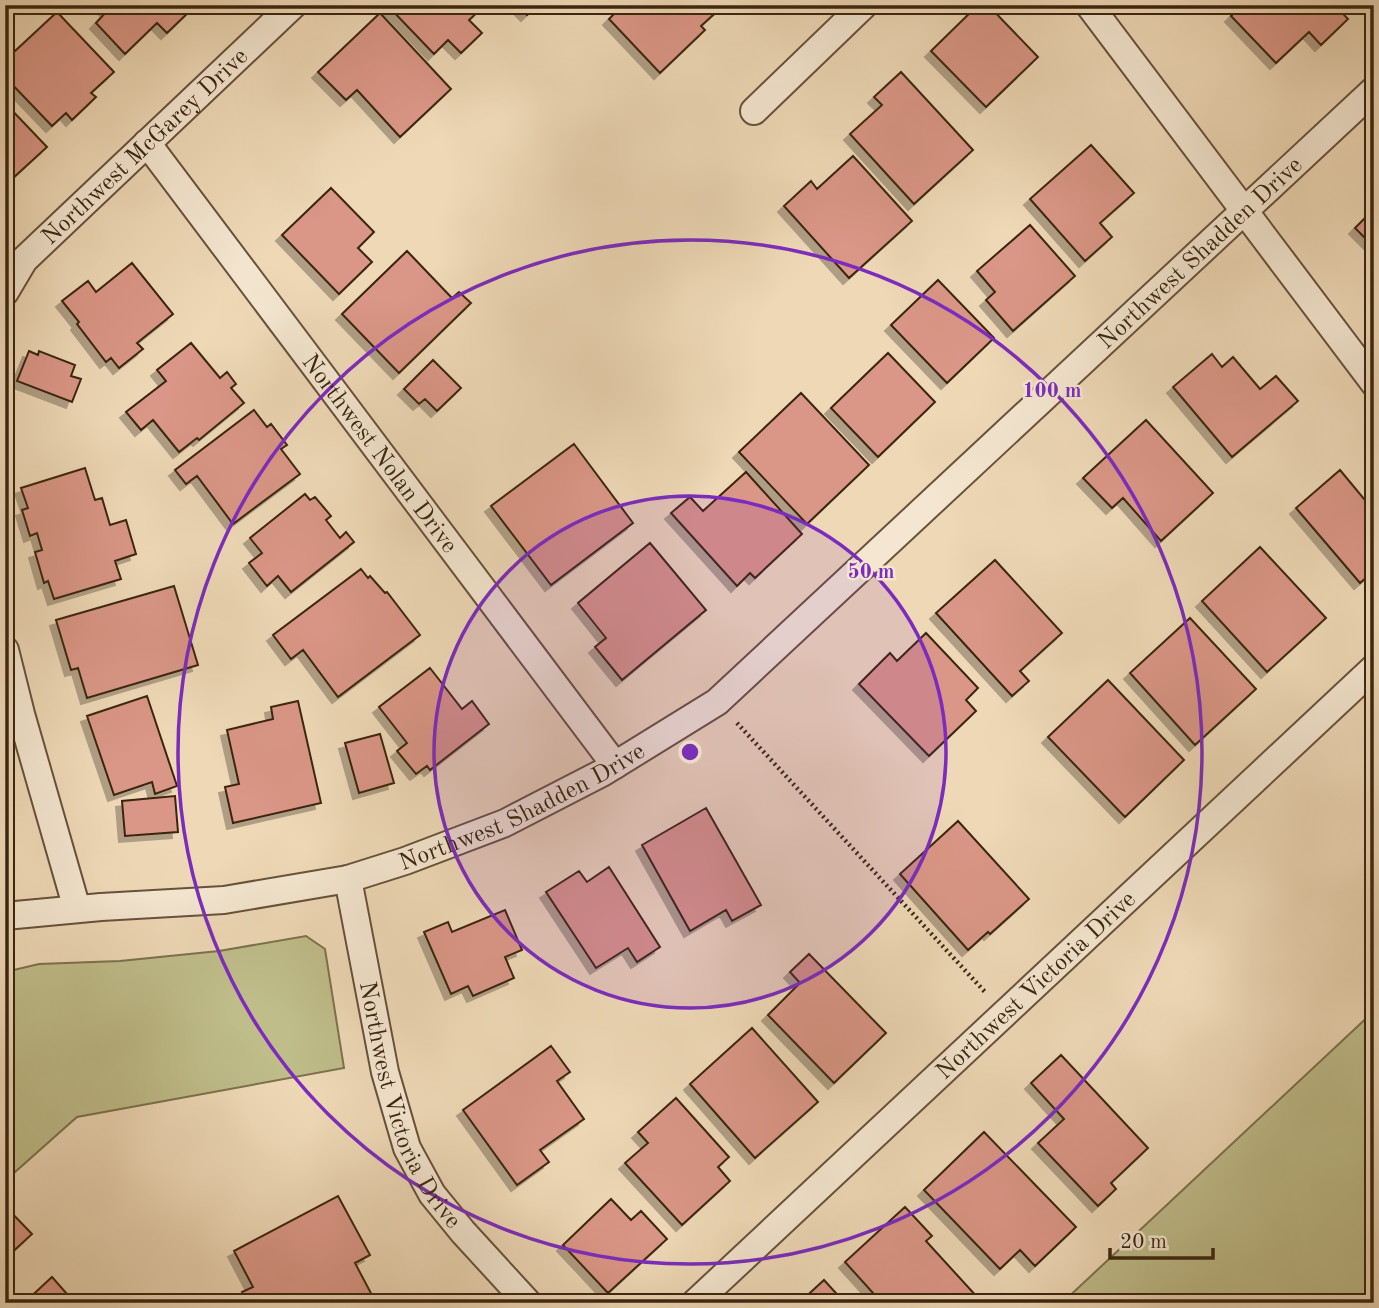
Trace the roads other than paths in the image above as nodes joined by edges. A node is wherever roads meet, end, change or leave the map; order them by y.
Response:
1 (293, 5) edge
2 (864, 5) edge
3 (1089, 5) edge
4 (1374, 90) edge
5 (754, 111) dead end
6 (147, 143) junction
7 (1244, 211) junction
8 (5, 292) edge
9 (1374, 383) edge
10 (5, 650) edge
11 (1374, 668) edge
12 (615, 765) junction
13 (348, 879) junction
14 (77, 909) junction
15 (5, 916) edge
16 (528, 1303) edge
17 (695, 1303) edge

1 - 6 street, Northwest McGarey Drive
2 - 5 street
3 - 7 street
4 - 7 street, Northwest Shadden Drive
6 - 8 street, Northwest McGarey Drive
6 - 12 street, Northwest Nolan Drive
7 - 9 street
7 - 12 street, Northwest Shadden Drive
10 - 14 street
11 - 17 street, Northwest Victoria Drive
12 - 13 street, Northwest Shadden Drive
13 - 14 street, Northwest Shadden Drive
13 - 16 street, Northwest Victoria Drive
14 - 15 street, Northwest Shadden Drive

